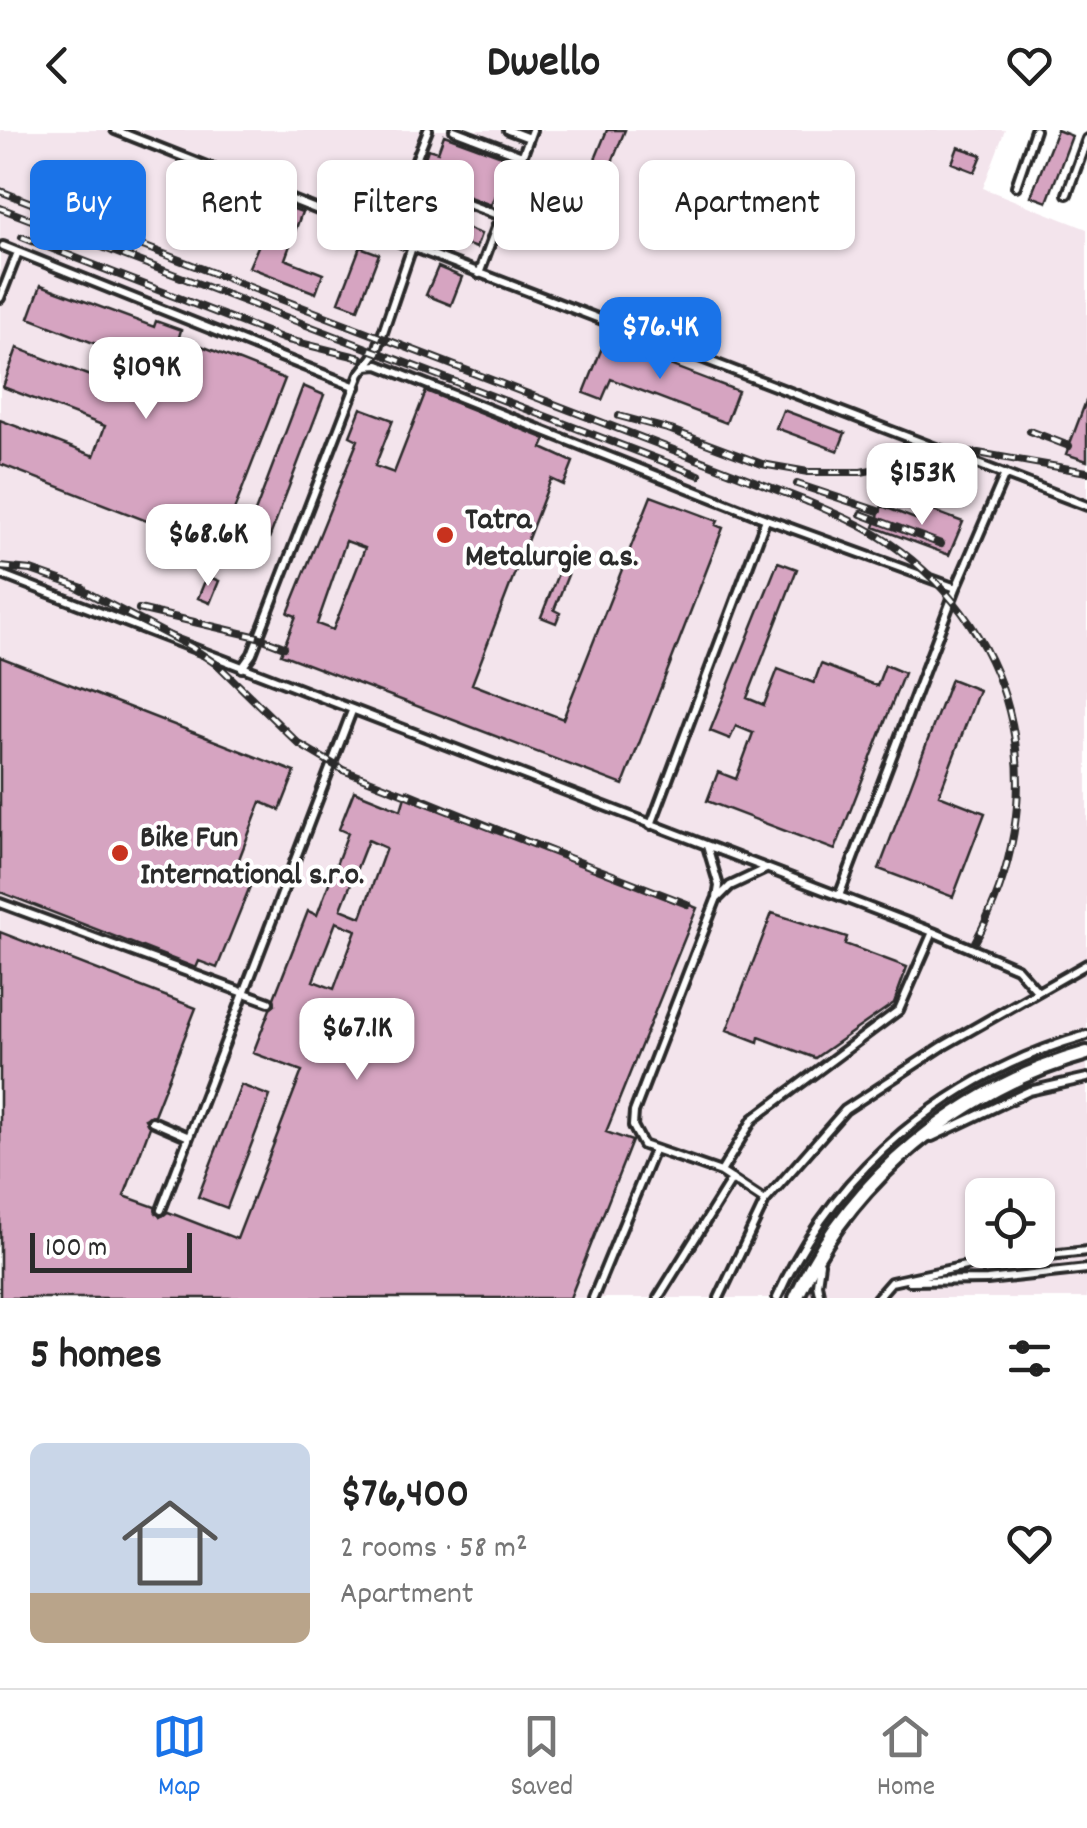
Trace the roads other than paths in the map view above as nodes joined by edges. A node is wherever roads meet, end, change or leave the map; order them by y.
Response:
1 (115, 130) edge
2 (428, 130) edge
3 (454, 130) edge
4 (508, 130) edge
5 (1036, 130) edge
6 (530, 134) edge
7 (1087, 139) edge
8 (522, 156) junction
9 (521, 160) edge
10 (1016, 186) dead end
11 (1067, 194) dead end
12 (317, 210) edge
13 (494, 214) edge
14 (494, 233) edge
15 (3, 246) dead end
16 (411, 250) edge
17 (420, 250) edge
18 (18, 252) junction
19 (480, 274) junction
20 (0, 298) edge
21 (365, 366) junction
22 (356, 386) junction
23 (1005, 474) junction
24 (1087, 506) edge
25 (766, 519) junction
26 (0, 574) edge
27 (956, 588) junction
28 (242, 668) junction
29 (352, 711) junction
30 (651, 825) junction
31 (707, 846) junction
32 (766, 868) junction
33 (839, 896) junction
34 (716, 900) junction
35 (0, 903) edge
36 (933, 932) junction
37 (1087, 964) edge
38 (242, 992) junction
39 (1038, 992) junction
40 (269, 1002) dead end
41 (1087, 1035) edge
42 (1087, 1053) edge
43 (1087, 1078) edge
44 (152, 1121) dead end
45 (189, 1136) junction
46 (908, 1148) junction
47 (654, 1150) junction
48 (721, 1172) junction
49 (732, 1180) junction
50 (765, 1201) junction
51 (161, 1210) dead end
52 (825, 1242) junction
53 (1087, 1251) edge
54 (1087, 1269) edge
55 (891, 1282) junction
56 (593, 1298) edge
57 (658, 1298) edge
58 (719, 1298) edge
59 (777, 1298) edge
60 (796, 1298) edge
61 (820, 1298) edge
62 (877, 1298) edge

1 - 12 lane
2 - 13 lane
3 - 8 lane
4 - 6 lane
5 - 10 lane
6 - 8 lane
7 - 11 lane
8 - 9 lane
14 - 19 lane
15 - 18 lane
16 - 21 lane
17 - 19 lane
18 - 20 lane
18 - 22 lane
19 - 23 lane
21 - 22 lane
21 - 25 lane
22 - 28 lane
23 - 24 lane
23 - 27 lane
25 - 27 lane
25 - 30 lane
26 - 28 lane
27 - 33 lane
28 - 29 lane
29 - 30 lane
29 - 38 lane
30 - 31 lane
31 - 32 lane
31 - 34 lane
32 - 33 lane
32 - 34 lane
33 - 36 lane
34 - 47 lane
35 - 38 lane
36 - 39 lane
36 - 48 lane
37 - 39 lane
38 - 40 lane
38 - 45 lane
39 - 50 lane
41 - 59 lane
42 - 46 street
43 - 46 lane
44 - 45 lane
45 - 51 lane
46 - 52 street
47 - 48 lane
47 - 56 lane
48 - 49 lane
49 - 50 lane
49 - 57 lane
50 - 58 lane
52 - 60 street
52 - 61 lane
53 - 55 lane
54 - 55 lane
55 - 62 lane

